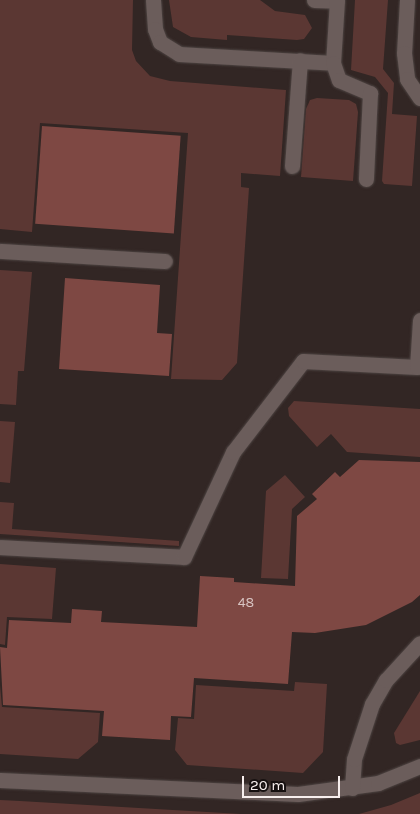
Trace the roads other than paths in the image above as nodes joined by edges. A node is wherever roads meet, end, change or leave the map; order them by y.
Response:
1 (153, 0) edge
2 (314, 0) edge
3 (407, 0) edge
4 (337, 1) edge
5 (300, 60) junction
6 (333, 64) junction
7 (420, 98) edge
8 (292, 166) dead end
9 (366, 178) dead end
10 (0, 251) edge
11 (165, 261) dead end
12 (420, 320) edge
13 (0, 547) edge
14 (420, 643) edge
15 (420, 766) edge
16 (0, 780) edge
17 (352, 788) junction

1 - 5 lane
2 - 4 lane
3 - 7 lane
4 - 6 lane
5 - 6 lane
5 - 8 lane
6 - 9 lane
10 - 11 lane
12 - 13 lane
14 - 17 lane
15 - 17 lane
16 - 17 lane

